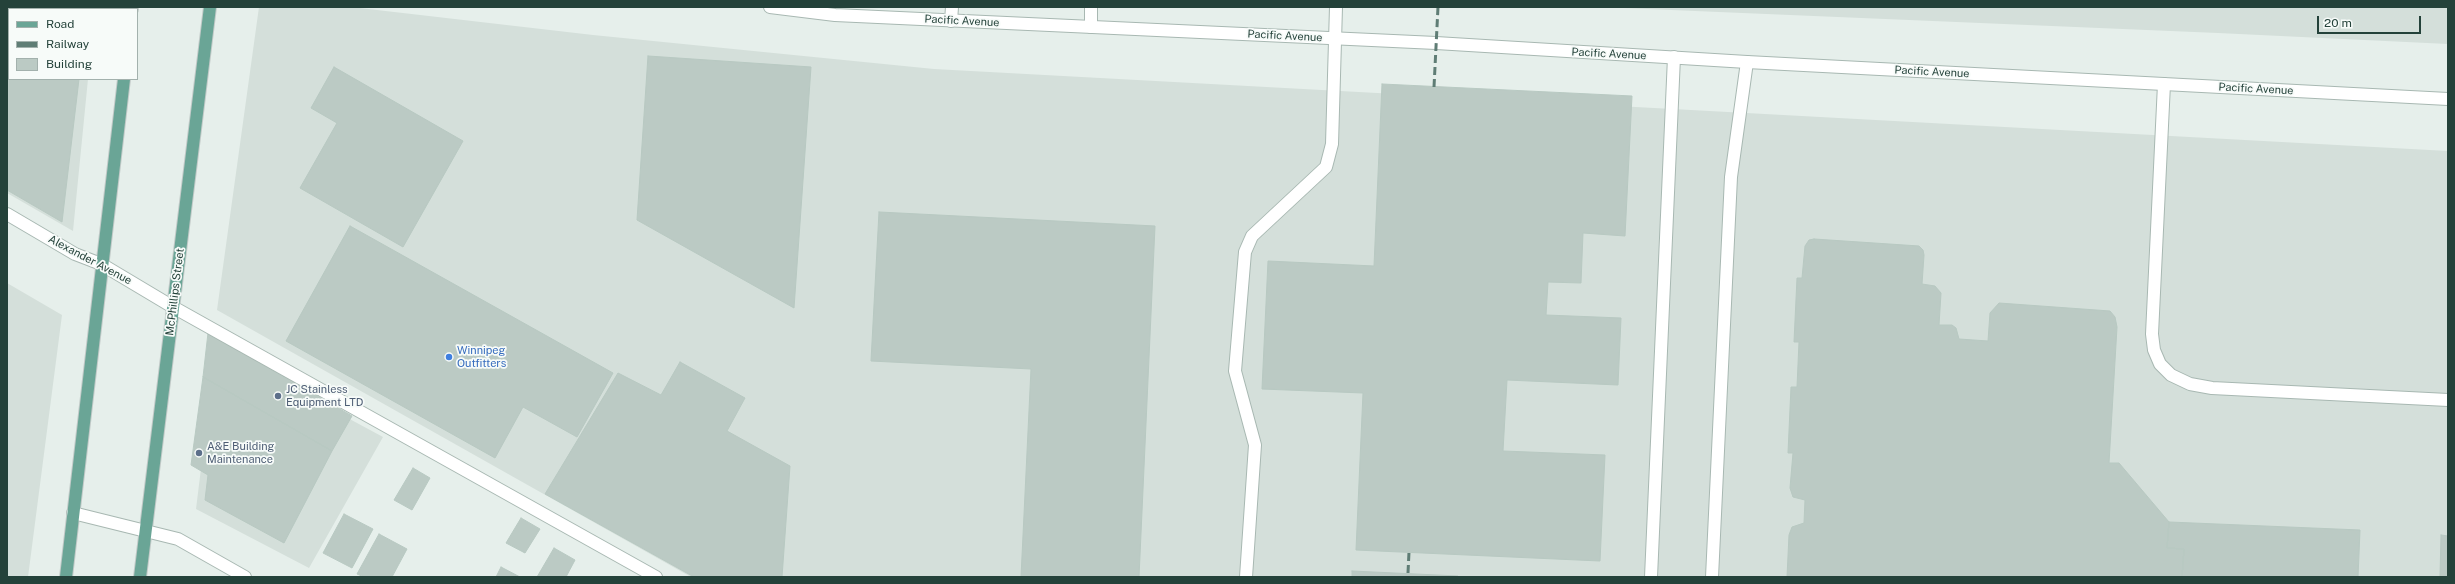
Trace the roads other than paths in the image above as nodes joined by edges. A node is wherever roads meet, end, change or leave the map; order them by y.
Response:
1 (210, 7) edge
2 (770, 7) edge
3 (952, 7) edge
4 (1092, 7) edge
5 (1336, 7) edge
6 (951, 21) junction
7 (1091, 27) junction
8 (1334, 38) junction
9 (1674, 57) junction
10 (1747, 62) junction
11 (124, 80) edge
12 (2164, 84) junction
13 (2448, 99) edge
14 (7, 214) edge
15 (101, 264) junction
16 (173, 307) junction
17 (2448, 400) edge
18 (74, 514) junction
19 (146, 531) junction
20 (66, 577) edge
21 (140, 577) edge
22 (245, 577) edge
23 (656, 577) edge
24 (1246, 577) edge
25 (1651, 577) edge
26 (1712, 577) edge

1 - 16 main road, McPhillips Street
2 - 6 street, Pacific Avenue
3 - 6 street
4 - 7 street
5 - 8 street
6 - 7 street, Pacific Avenue
7 - 8 street, Pacific Avenue
8 - 9 street, Pacific Avenue
8 - 24 street
9 - 10 street, Pacific Avenue
9 - 25 street
10 - 12 street, Pacific Avenue
10 - 26 street
11 - 15 main road
12 - 13 street, Pacific Avenue
12 - 17 street
14 - 15 street, Alexander Avenue
15 - 16 street, Alexander Avenue
15 - 18 main road
16 - 19 main road, McPhillips Street
16 - 23 street, Alexander Avenue
18 - 19 street
18 - 20 main road
19 - 21 main road, McPhillips Street
19 - 22 street

